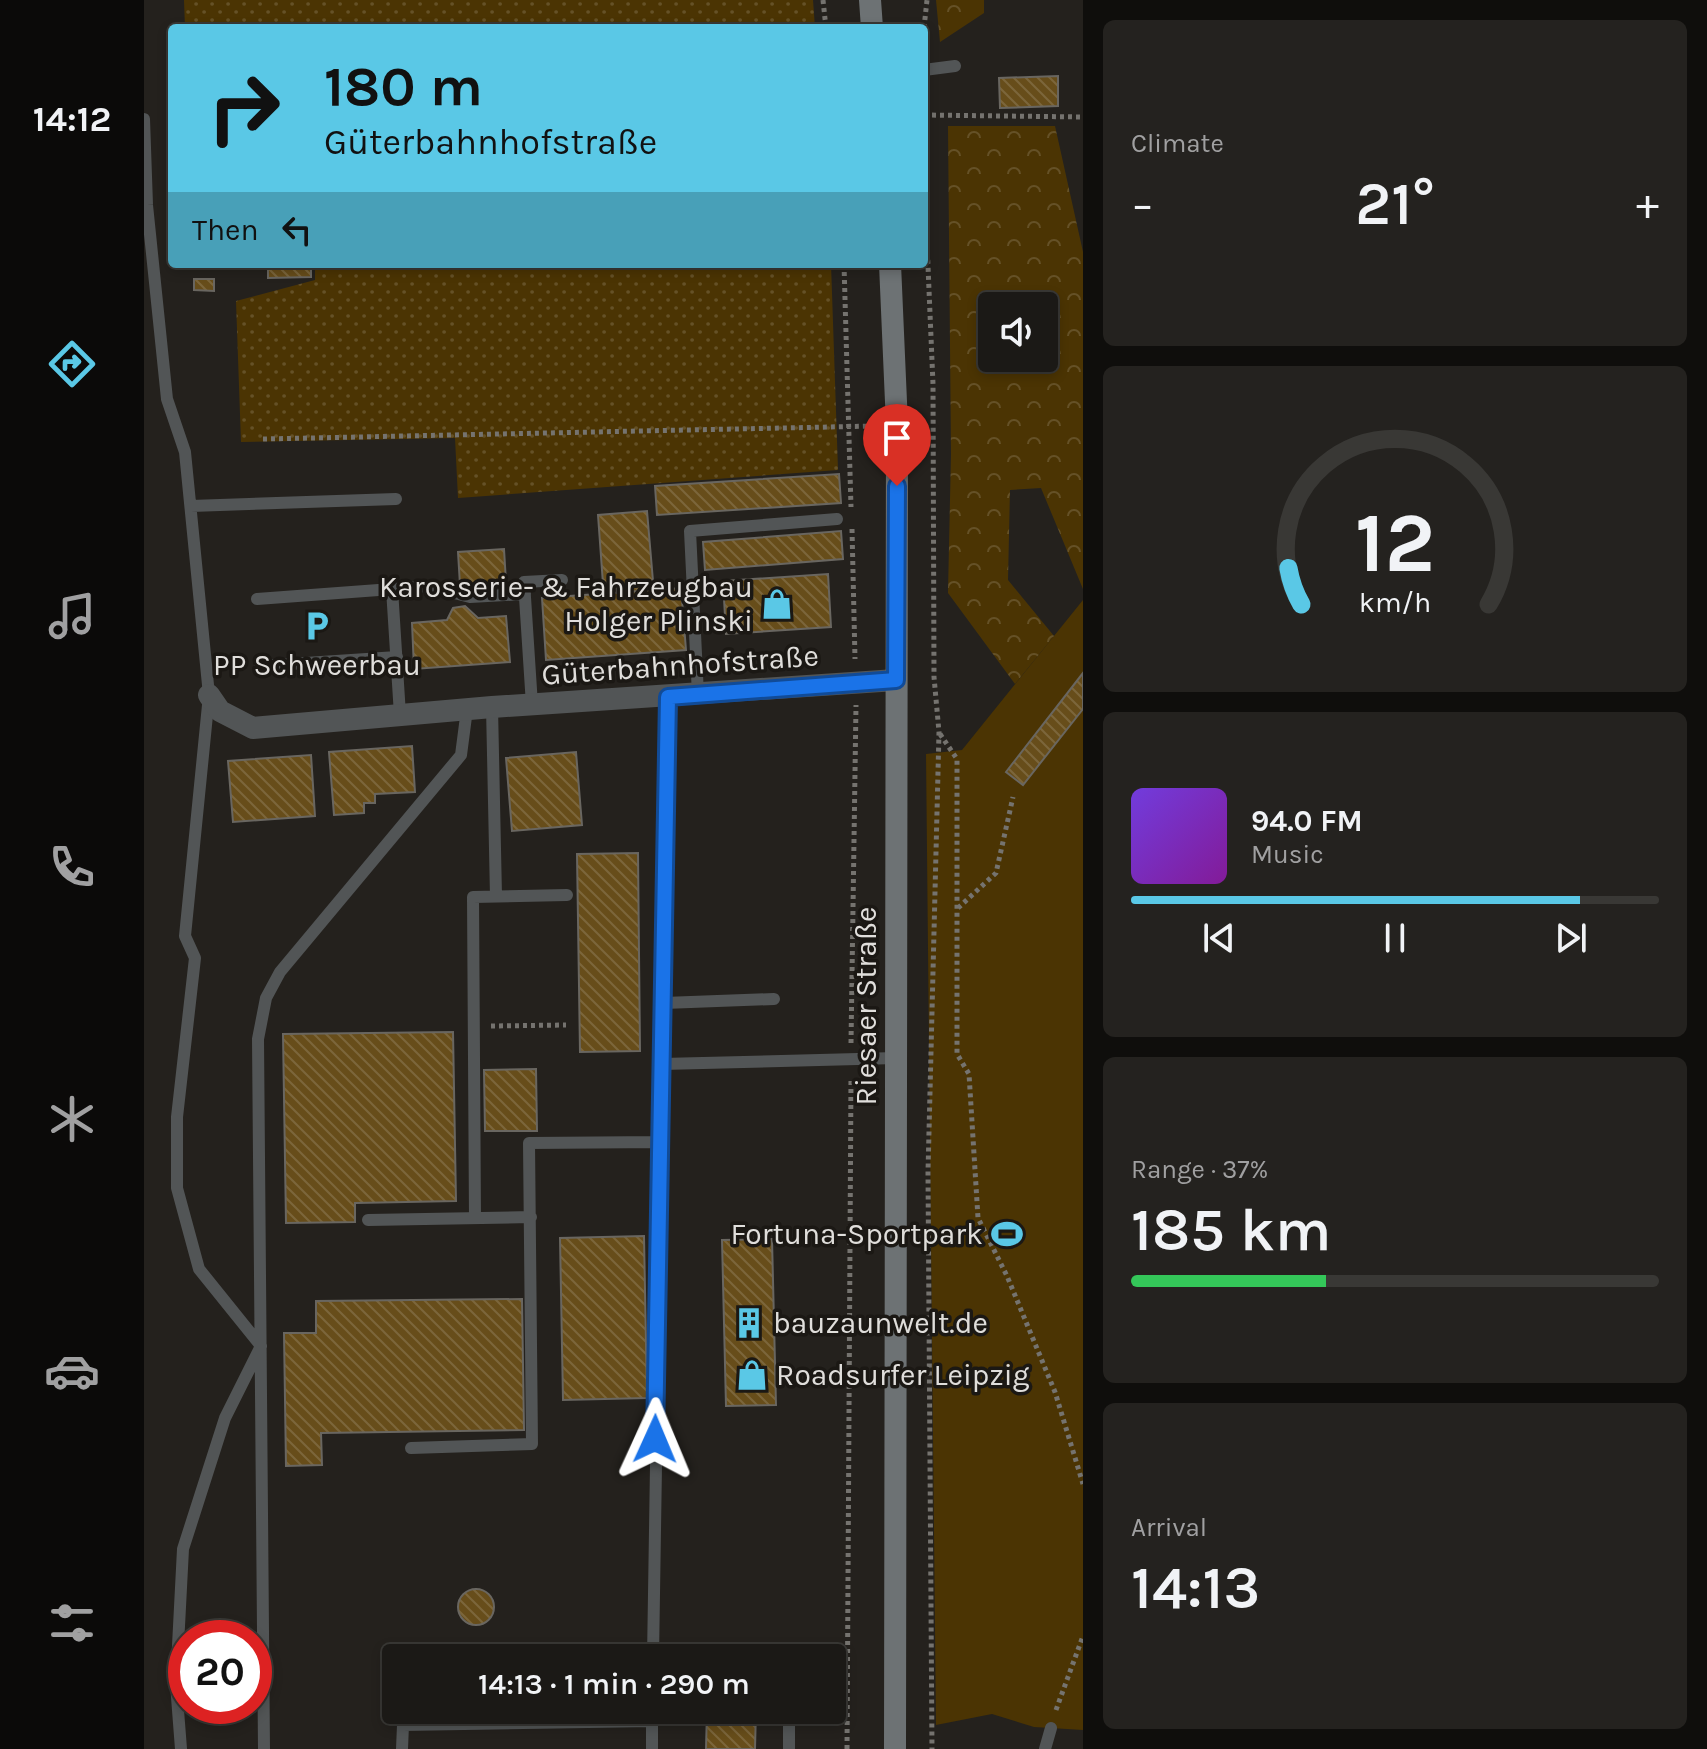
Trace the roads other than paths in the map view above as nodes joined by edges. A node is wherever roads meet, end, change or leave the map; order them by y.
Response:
1 (870, 0) edge
2 (872, 24) edge
3 (955, 66) dead end
4 (928, 69) edge
5 (144, 119) edge
6 (890, 268) edge
7 (396, 499) dead end
8 (191, 506) junction
9 (837, 519) dead end
10 (562, 580) dead end
11 (392, 589) junction
12 (525, 594) junction
13 (257, 599) dead end
14 (397, 657) junction
15 (260, 666) dead end
16 (896, 680) junction
17 (209, 695) junction
18 (698, 695) junction
19 (668, 697) junction
20 (532, 705) junction
21 (492, 707) junction
22 (467, 709) junction
23 (400, 715) junction
24 (567, 895) dead end
25 (496, 896) junction
26 (774, 999) dead end
27 (664, 1003) junction
28 (896, 1058) junction
29 (662, 1064) junction
30 (661, 1142) junction
31 (531, 1217) junction
32 (475, 1218) junction
33 (368, 1220) dead end
34 (261, 1346) junction
35 (411, 1448) dead end
36 (653, 1644) edge
37 (431, 1724) edge
38 (652, 1724) edge
39 (789, 1724) edge
40 (1051, 1728) road end
41 (181, 1749) edge
42 (264, 1749) edge
43 (402, 1749) edge
44 (652, 1749) edge
45 (789, 1749) edge
46 (895, 1749) edge
47 (1045, 1749) edge

1 - 2 main road
3 - 4 lane
5 - 8 lane
6 - 16 main road, Riesaer Straße
7 - 8 lane
8 - 17 lane
9 - 18 lane
10 - 12 lane
11 - 12 lane
11 - 13 lane
11 - 14 lane
12 - 20 lane
14 - 15 lane
14 - 23 lane
16 - 18 street, Güterbahnhofstraße
16 - 28 main road, Riesaer Straße
17 - 23 street, Güterbahnhofstraße
17 - 34 lane
18 - 19 street, Güterbahnhofstraße
19 - 20 street, Güterbahnhofstraße
19 - 27 lane
20 - 21 street, Güterbahnhofstraße
21 - 22 street, Güterbahnhofstraße
21 - 25 lane
22 - 23 street, Güterbahnhofstraße
22 - 34 lane
24 - 25 lane
25 - 32 lane
26 - 27 lane
27 - 29 lane
28 - 29 lane
28 - 46 main road, Riesaer Straße
29 - 30 lane
30 - 31 lane
30 - 36 lane
31 - 32 lane
31 - 35 lane
32 - 33 lane
34 - 41 lane
34 - 42 lane
37 - 43 lane
38 - 44 lane
39 - 45 lane
40 - 47 lane

